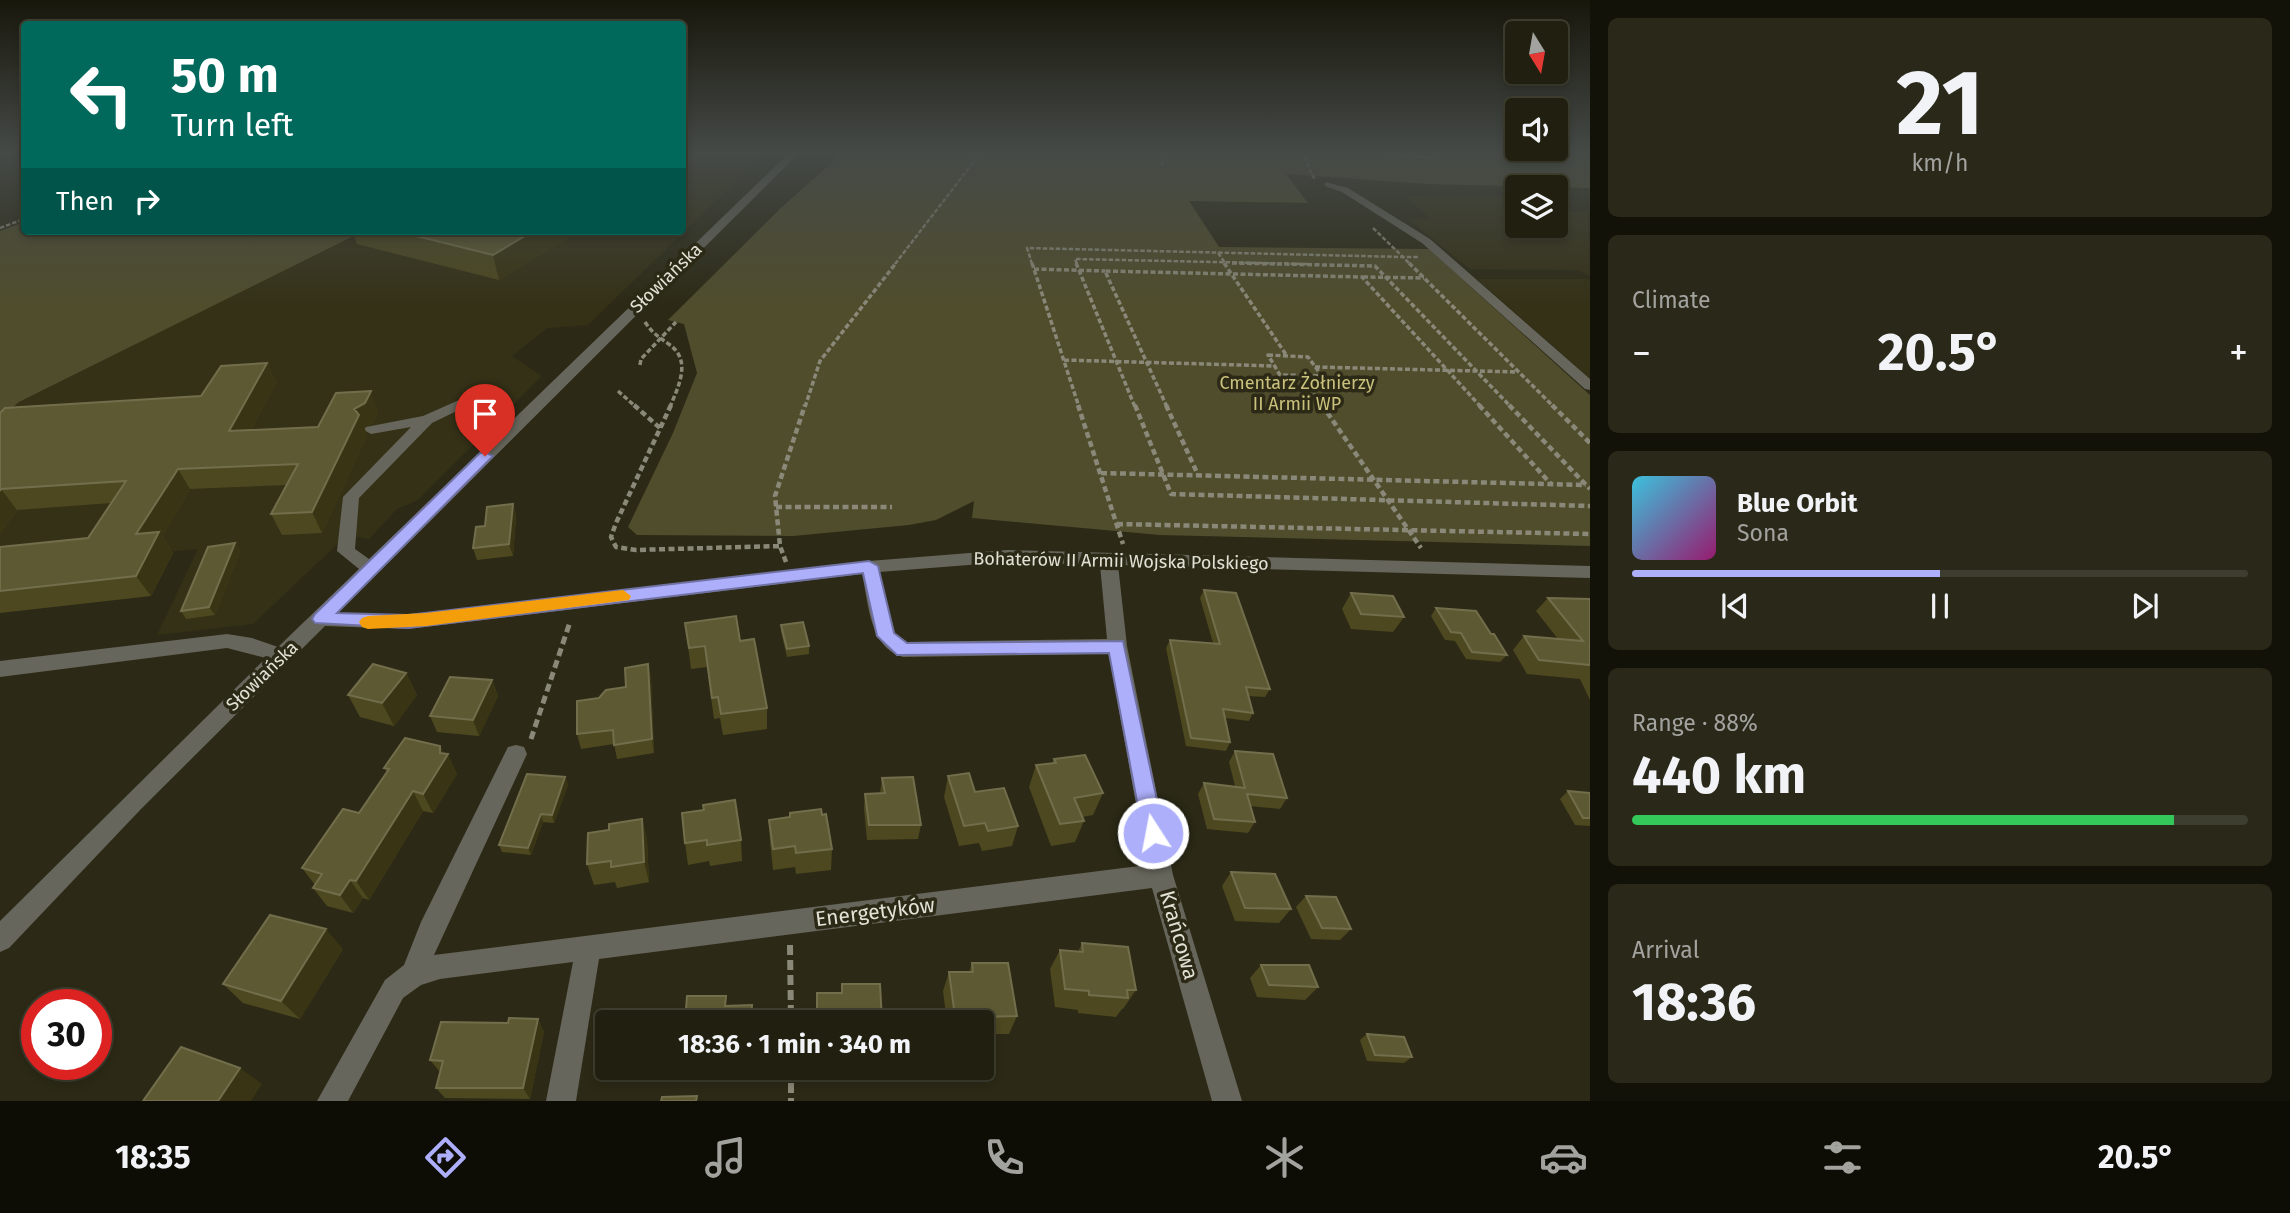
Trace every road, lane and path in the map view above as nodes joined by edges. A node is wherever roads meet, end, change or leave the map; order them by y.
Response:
1 (744, 202) edge
2 (942, 202) edge
3 (1365, 202) edge
4 (21, 220) edge
5 (0, 228) edge
6 (1217, 252) junction
7 (1224, 262) junction
8 (1034, 270) junction
9 (1079, 271) junction
10 (1105, 271) junction
11 (1232, 274) junction
12 (1362, 277) junction
13 (1387, 277) junction
14 (1425, 279) junction
15 (645, 322) dead end
16 (676, 322) dead end
17 (660, 338) junction
18 (1287, 356) junction
19 (1064, 360) junction
20 (1117, 362) junction
21 (1146, 362) junction
22 (640, 365) dead end
23 (1275, 366) junction
24 (1315, 367) junction
25 (1447, 370) junction
26 (1477, 371) junction
27 (1519, 372) junction
28 (1301, 375) junction
29 (1590, 386) edge
30 (618, 391) dead end
31 (489, 393) dead end
32 (427, 420) junction
33 (370, 430) dead end
34 (661, 430) junction
35 (1590, 443) edge
36 (1101, 473) junction
37 (1163, 474) junction
38 (1198, 475) junction
39 (1373, 480) junction
40 (1551, 484) junction
41 (1589, 486) edge
42 (1387, 500) junction
43 (1590, 506) edge
44 (776, 507) junction
45 (892, 507) dead end
46 (1408, 530) junction
47 (1590, 534) edge
48 (780, 546) junction
49 (1421, 548) dead end
50 (1108, 559) junction
51 (869, 566) junction
52 (371, 569) junction
53 (1590, 573) edge
54 (791, 576) junction
55 (572, 615) dead end
56 (321, 619) junction
57 (1117, 646) junction
58 (282, 656) junction
59 (0, 669) edge
60 (516, 754) joint
61 (1161, 874) junction
62 (790, 923) junction
63 (0, 939) edge
64 (588, 949) junction
65 (414, 974) junction
66 (791, 1010) edge
67 (791, 1080) edge
68 (332, 1101) edge
69 (561, 1101) edge
70 (791, 1101) edge
71 (1227, 1101) edge

1 - 52 street, Słowiańska
2 - 44 path
3 - 29 street
4 - 5 path
6 - 7 path
6 - 8 path
6 - 14 path
7 - 9 path
7 - 11 path
7 - 13 path
8 - 9 path
8 - 19 path
9 - 10 path
9 - 20 path
10 - 11 path
10 - 21 path
11 - 12 path
11 - 18 path
12 - 13 path
12 - 25 path
13 - 14 path
13 - 26 path
14 - 27 path
15 - 17 path
16 - 17 path
17 - 22 path
17 - 34 path
18 - 23 path
18 - 24 path
19 - 20 path
19 - 36 path
20 - 21 path
20 - 37 path
21 - 23 path
21 - 38 path
23 - 28 path
24 - 25 path
24 - 28 path
25 - 26 path
25 - 40 path
26 - 27 path
26 - 41 path
27 - 35 path
28 - 39 path
30 - 34 path
31 - 32 street
32 - 33 street
32 - 52 street
34 - 48 path
36 - 37 path
36 - 46 path
37 - 38 path
37 - 42 path
38 - 39 path
39 - 40 path
39 - 42 path
40 - 41 path
42 - 43 path
42 - 46 path
44 - 45 path
44 - 48 path
46 - 47 path
46 - 49 path
48 - 54 path
50 - 51 street, Bohaterów II Armii Wojska Polskiego
50 - 53 street, Bohaterów II Armii Wojska Polskiego
50 - 57 street, Krańcowa
51 - 54 street, Bohaterów II Armii Wojska Polskiego
51 - 57 street
52 - 56 street, Słowiańska
54 - 56 street, Bohaterów II Armii Wojska Polskiego
55 - 60 path
56 - 58 street, Słowiańska
57 - 61 street, Krańcowa
58 - 59 street
58 - 63 street, Słowiańska
60 - 65 street
61 - 62 street, Energetyków
61 - 71 street, Krańcowa
62 - 64 street, Energetyków
62 - 66 path
64 - 65 street, Energetyków
64 - 69 street
65 - 68 street, Energetyków
67 - 70 path

